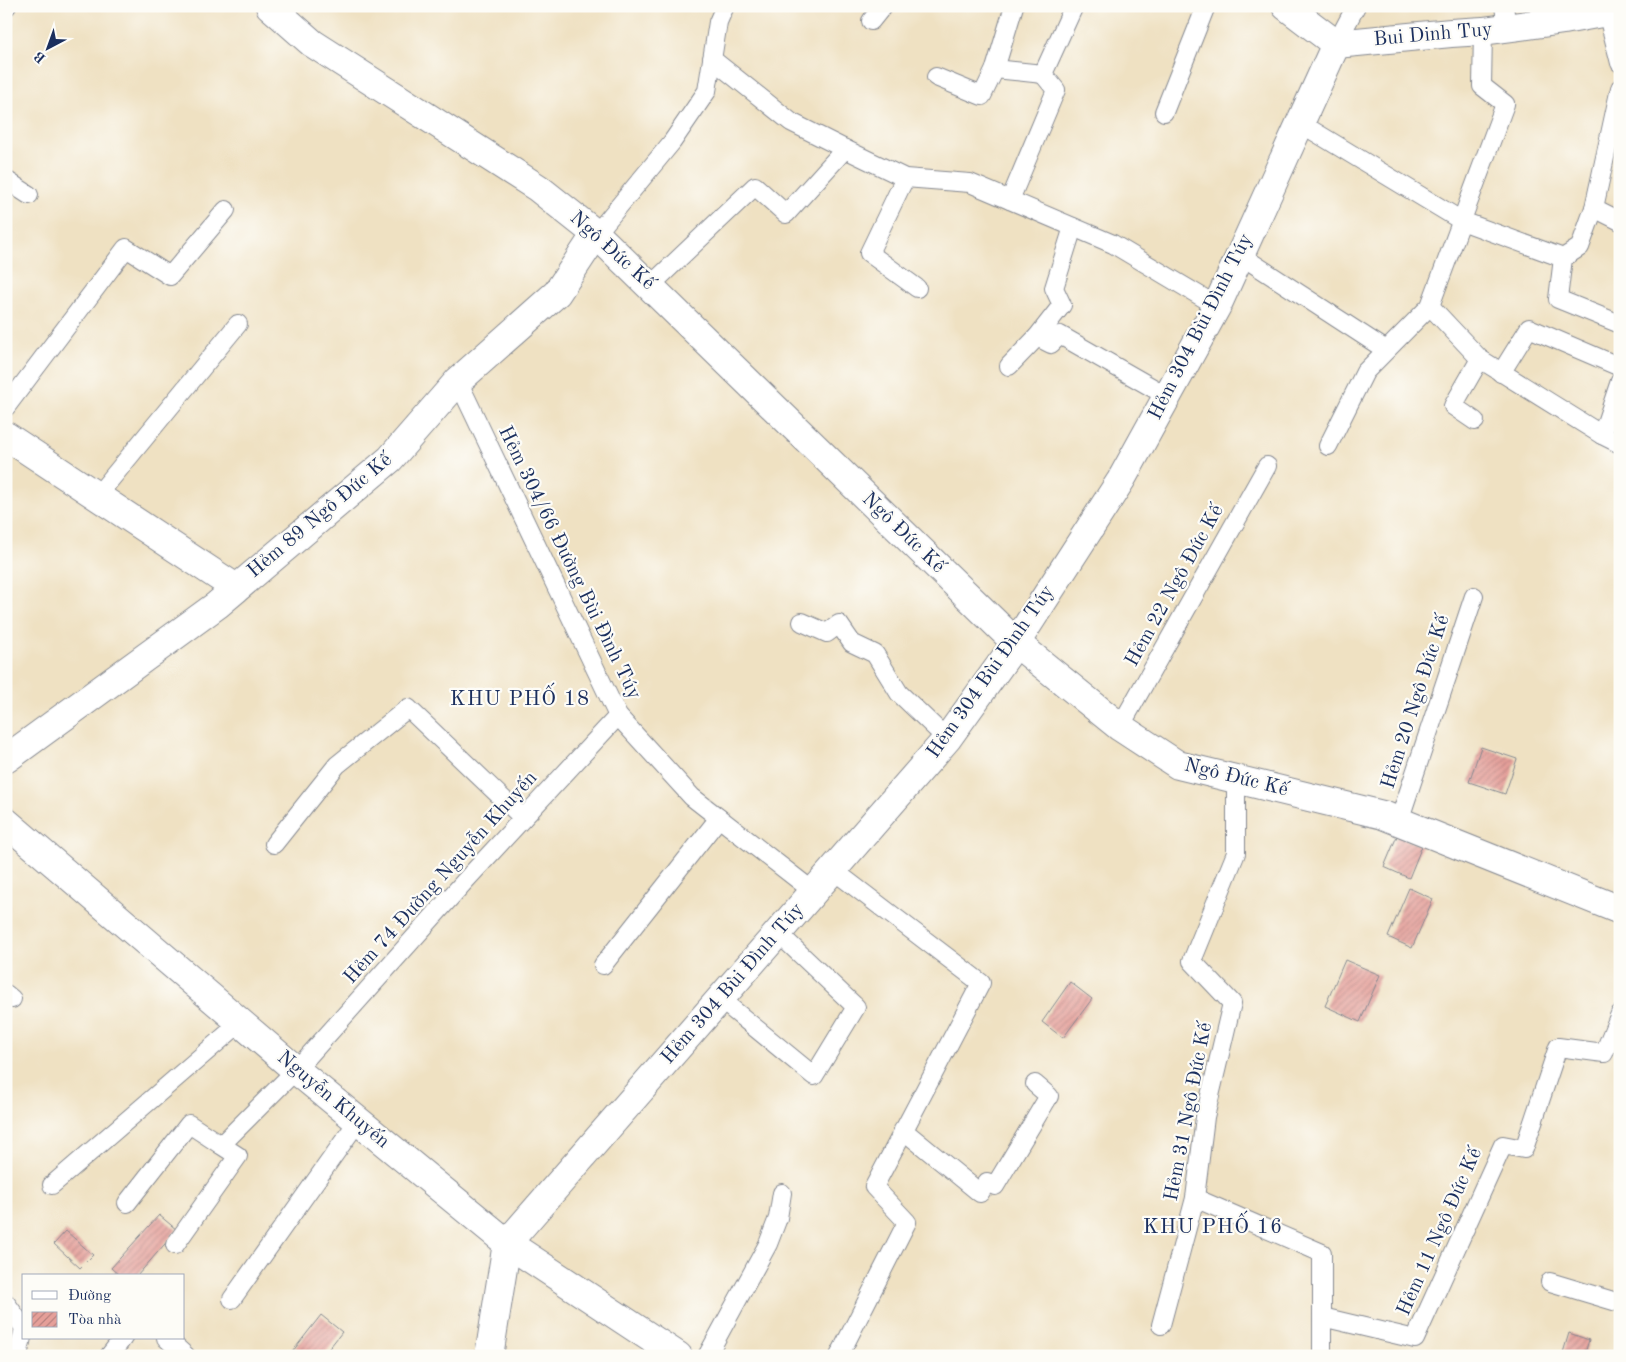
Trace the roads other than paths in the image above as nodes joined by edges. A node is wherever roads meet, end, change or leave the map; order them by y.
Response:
1 (270, 6) edge
2 (725, 6) edge
3 (883, 6) edge
4 (1014, 6) edge
5 (1074, 6) edge
6 (1206, 6) edge
7 (1286, 6) edge
8 (1356, 6) edge
9 (1613, 9) edge
10 (871, 21) dead end
11 (1498, 22) edge
12 (1336, 44) junction
13 (712, 59) junction
14 (1620, 63) edge
15 (995, 68) junction
16 (1043, 74) junction
17 (936, 77) dead end
18 (1620, 88) edge
19 (1164, 112) dead end
20 (1300, 123) junction
21 (845, 149) junction
22 (904, 178) junction
23 (6, 180) edge
24 (28, 196) dead end
25 (1010, 200) junction
26 (1594, 208) junction
27 (226, 210) dead end
28 (1462, 221) junction
29 (1620, 221) edge
30 (1073, 227) junction
31 (596, 234) junction
32 (1240, 256) junction
33 (1563, 258) junction
34 (650, 285) junction
35 (917, 288) dead end
36 (1217, 306) junction
37 (1430, 306) junction
38 (238, 324) dead end
39 (1620, 324) edge
40 (1037, 337) junction
41 (1386, 350) junction
42 (1480, 360) junction
43 (1009, 366) dead end
44 (1620, 367) edge
45 (1501, 373) junction
46 (458, 381) junction
47 (1620, 381) edge
48 (1167, 396) junction
49 (6, 407) edge
50 (1475, 421) dead end
51 (1602, 435) junction
52 (6, 436) edge
53 (1620, 444) edge
54 (1328, 446) dead end
55 (1267, 466) dead end
56 (97, 496) junction
57 (236, 588) junction
58 (1474, 596) dead end
59 (802, 622) dead end
60 (1016, 643) junction
61 (618, 716) junction
62 (1120, 727) junction
63 (948, 739) junction
64 (6, 759) edge
65 (1236, 779) junction
66 (523, 818) junction
67 (719, 818) junction
68 (1399, 821) junction
69 (6, 822) edge
70 (274, 844) dead end
71 (833, 870) junction
72 (814, 892) junction
73 (1620, 910) edge
74 (778, 933) junction
75 (603, 965) dead end
76 (720, 999) junction
77 (1620, 1014) edge
78 (241, 1022) junction
79 (296, 1070) junction
80 (1035, 1084) dead end
81 (358, 1121) junction
82 (903, 1130) junction
83 (221, 1145) junction
84 (52, 1185) dead end
85 (782, 1193) dead end
86 (1195, 1198) junction
87 (127, 1202) dead end
88 (508, 1243) junction
89 (175, 1246) dead end
90 (1550, 1282) dead end
91 (232, 1299) dead end
92 (6, 1303) edge
93 (1620, 1303) edge
94 (1322, 1316) junction
95 (22, 1325) edge
96 (1161, 1325) dead end
97 (22, 1337) edge
98 (122, 1340) edge
99 (168, 1340) edge
100 (18, 1356) edge
101 (110, 1356) edge
102 (186, 1356) edge
103 (489, 1356) edge
104 (678, 1356) edge
105 (707, 1356) edge
106 (838, 1356) edge
107 (1322, 1356) edge

1 - 31 street, Ngô Đức Kế
2 - 13 lane
3 - 10 lane
4 - 15 lane
5 - 16 lane
6 - 19 lane
7 - 12 street
8 - 12 lane
9 - 11 street, Bui Dinh Tuy
9 - 14 lane
11 - 12 street, Bui Dinh Tuy
11 - 28 lane
12 - 20 street, Hẻm 304 Bùi Đình Túy
13 - 21 lane
13 - 31 lane
15 - 16 lane
15 - 17 lane
16 - 25 lane
18 - 26 lane
20 - 28 lane
20 - 32 street, Hẻm 304 Bùi Đình Túy
21 - 22 lane
21 - 34 lane
22 - 25 lane
22 - 35 lane
23 - 24 lane
25 - 30 lane
26 - 29 lane
26 - 33 lane
27 - 49 lane
28 - 33 lane
28 - 37 lane
30 - 36 lane
30 - 40 lane
31 - 34 street, Ngô Đức Kế
31 - 46 street, Hẻm 89 Ngô Đức Kế
32 - 36 street, Hẻm 304 Bùi Đình Túy
32 - 41 lane
33 - 39 lane
34 - 60 street, Ngô Đức Kế
36 - 48 street, Hẻm 304 Bùi Đình Túy
37 - 41 lane
37 - 42 lane
38 - 56 lane
40 - 43 lane
40 - 48 lane
41 - 54 lane
42 - 45 lane
42 - 50 lane
44 - 45 lane
45 - 51 lane
46 - 57 street, Hẻm 89 Ngô Đức Kế
46 - 61 lane, Hẻm 304/66 Đường Bùi Đình Túy
47 - 51 lane
48 - 60 street, Hẻm 304 Bùi Đình Túy
51 - 53 lane
52 - 56 street
55 - 62 lane, Hẻm 22 Ngô Đức Kế
56 - 57 street
57 - 64 street, Hẻm 89 Ngô Đức Kế
58 - 68 lane, Hẻm 20 Ngô Đức Kế
59 - 63 lane
60 - 62 street, Ngô Đức Kế
60 - 63 street, Hẻm 304 Bùi Đình Túy
61 - 66 lane, Hẻm 74 Đường Nguyễn Khuyến
61 - 67 lane, Hẻm 304/66 Đường Bùi Đình Túy
62 - 65 street, Ngô Đức Kế
63 - 71 street, Hẻm 304 Bùi Đình Túy
65 - 68 street, Ngô Đức Kế
65 - 86 lane, Hẻm 31 Ngô Đức Kế
66 - 70 lane
66 - 79 lane, Hẻm 74 Đường Nguyễn Khuyến
67 - 72 lane, Hẻm 304/66 Đường Bùi Đình Túy
67 - 75 lane
68 - 73 street, Ngô Đức Kế
69 - 78 street, Nguyễn Khuyến
71 - 72 street, Hẻm 304 Bùi Đình Túy
71 - 82 lane
72 - 74 street, Hẻm 304 Bùi Đình Túy
74 - 76 street, Hẻm 304 Bùi Đình Túy
74 - 76 lane
76 - 88 street, Hẻm 304 Bùi Đình Túy
77 - 94 lane, Hẻm 11 Ngô Đức Kế
78 - 79 street, Nguyễn Khuyến
78 - 84 lane
79 - 81 street, Nguyễn Khuyến
79 - 83 lane, Hẻm 74 Đường Nguyễn Khuyến
80 - 82 lane
81 - 88 street, Nguyễn Khuyến
81 - 91 lane
82 - 106 lane
83 - 87 lane
83 - 89 lane
85 - 105 lane
86 - 94 lane
86 - 96 lane, Hẻm 31 Ngô Đức Kế
88 - 103 street
88 - 104 street, Nguyễn Khuyến
90 - 93 lane
92 - 95 lane
94 - 107 lane
97 - 100 lane
98 - 101 lane
99 - 102 lane

